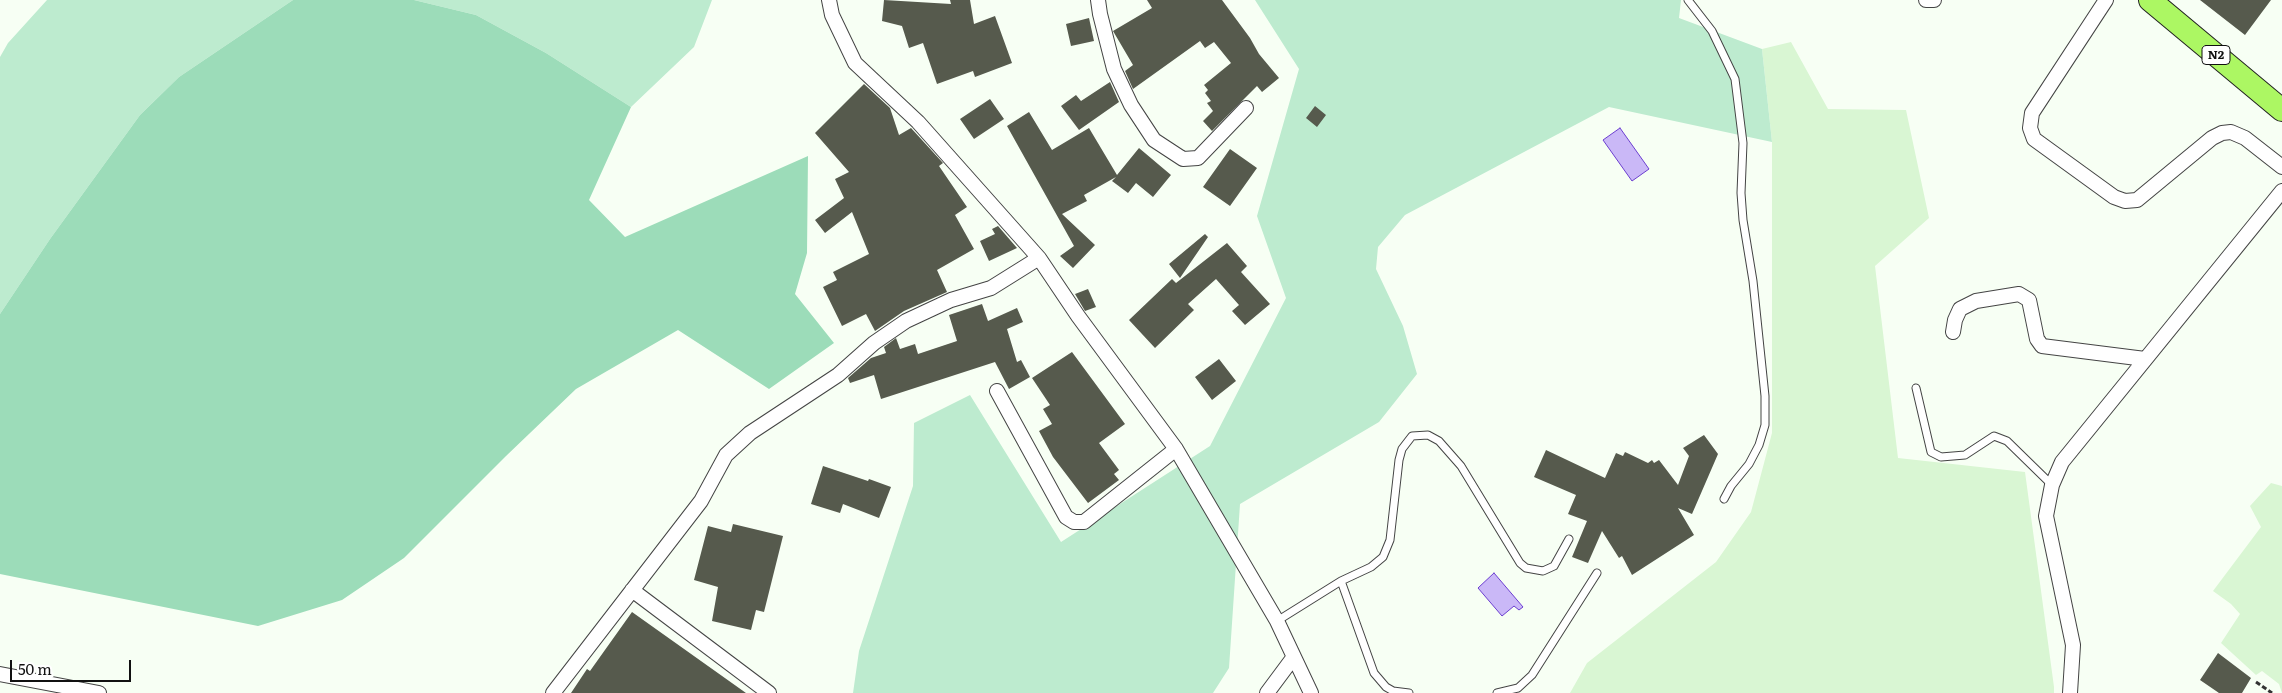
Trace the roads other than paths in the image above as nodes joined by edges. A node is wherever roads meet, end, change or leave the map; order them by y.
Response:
1 (829, 0) edge
2 (1098, 0) edge
3 (1688, 0) edge
4 (1926, 0) edge
5 (1934, 0) edge
6 (2106, 0) edge
7 (2150, 0) edge
8 (1246, 108) dead end
9 (2282, 110) edge
10 (2282, 167) edge
11 (2282, 191) edge
12 (1039, 258) junction
13 (1953, 332) dead end
14 (2145, 359) junction
15 (1916, 388) dead end
16 (997, 391) dead end
17 (1176, 449) junction
18 (2052, 485) junction
19 (1724, 499) dead end
20 (1569, 539) dead end
21 (1597, 573) dead end
22 (1341, 581) junction
23 (632, 590) junction
24 (1278, 621) junction
25 (1293, 658) junction
26 (0, 674) edge
27 (98, 693) edge
28 (553, 693) edge
29 (769, 693) edge
30 (1266, 693) edge
31 (1311, 693) edge
32 (1409, 693) edge
33 (1496, 693) edge
34 (2070, 693) edge

1 - 12 street
2 - 8 street
3 - 19 lane
4 - 5 street
6 - 10 street
7 - 9 highway, N2
11 - 14 street
12 - 17 street
12 - 23 street
13 - 14 street
14 - 18 street
15 - 18 lane
16 - 17 street
17 - 24 street
18 - 34 street
20 - 22 lane
21 - 33 lane
22 - 24 lane
22 - 32 lane
23 - 28 street
23 - 29 street
24 - 25 street
25 - 30 street
25 - 31 street
26 - 27 street

